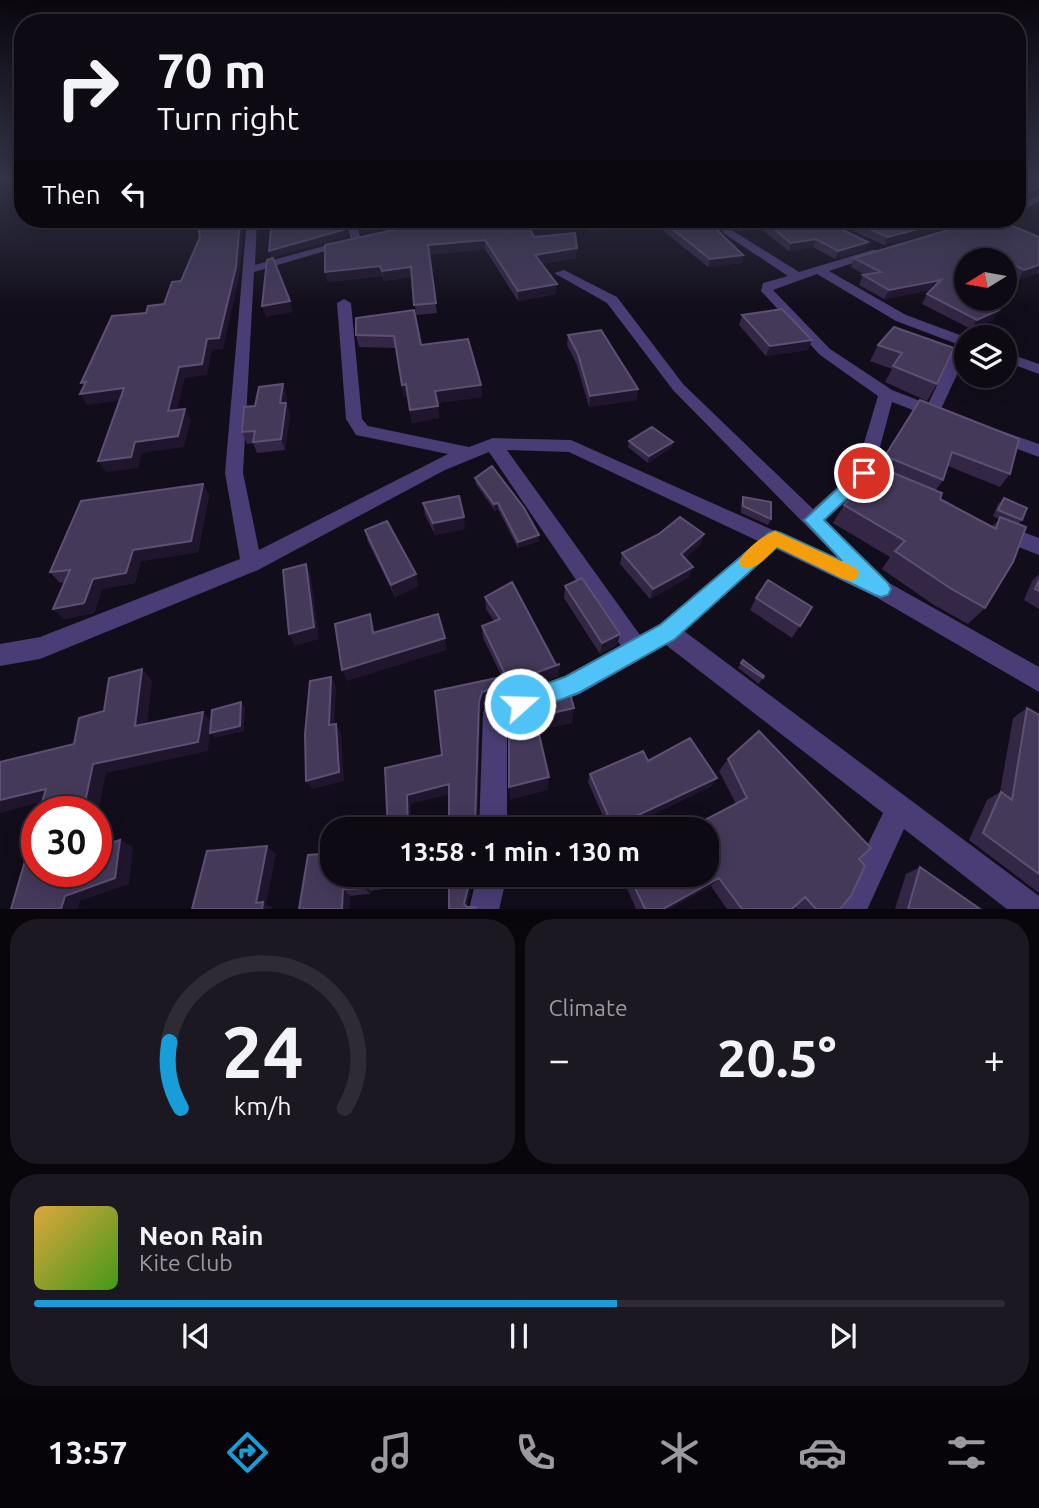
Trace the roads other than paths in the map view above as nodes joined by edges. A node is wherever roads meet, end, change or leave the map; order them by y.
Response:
1 (251, 228) edge
2 (354, 228) edge
3 (722, 228) edge
4 (371, 237) edge
5 (357, 240) junction
6 (859, 241) edge
7 (894, 247) edge
8 (881, 251) junction
9 (249, 270) junction
10 (819, 270) junction
11 (560, 273) dead end
12 (797, 276) junction
13 (344, 303) dead end
14 (954, 338) edge
15 (1017, 361) edge
16 (954, 366) edge
17 (1039, 369) edge
18 (886, 394) junction
19 (932, 411) junction
20 (956, 420) edge
21 (979, 429) edge
22 (493, 444) junction
23 (1039, 451) edge
24 (471, 453) junction
25 (813, 520) junction
26 (977, 521) edge
27 (775, 538) junction
28 (1039, 547) edge
29 (251, 564) junction
30 (881, 589) junction
31 (667, 632) junction
32 (636, 649) junction
33 (0, 655) edge
34 (1039, 680) edge
35 (900, 808) junction
36 (493, 817) edge
37 (489, 887) edge
38 (484, 909) edge
39 (851, 909) edge
40 (1033, 909) edge

1 - 9 street
2 - 5 street
3 - 12 street
4 - 5 street
5 - 9 street
6 - 8 street
7 - 8 street
8 - 10 street
9 - 29 street
10 - 12 street
10 - 14 street
11 - 25 street
12 - 18 street
13 - 24 street
15 - 17 street
16 - 19 street
18 - 19 street
18 - 25 street
19 - 20 street
21 - 23 street
22 - 24 street
22 - 27 street
22 - 32 street
24 - 29 street
25 - 30 street
26 - 28 street
27 - 30 street
27 - 31 street
29 - 33 street
30 - 34 street
31 - 32 street
31 - 35 street
32 - 36 street
35 - 39 street
35 - 40 street
37 - 38 street

